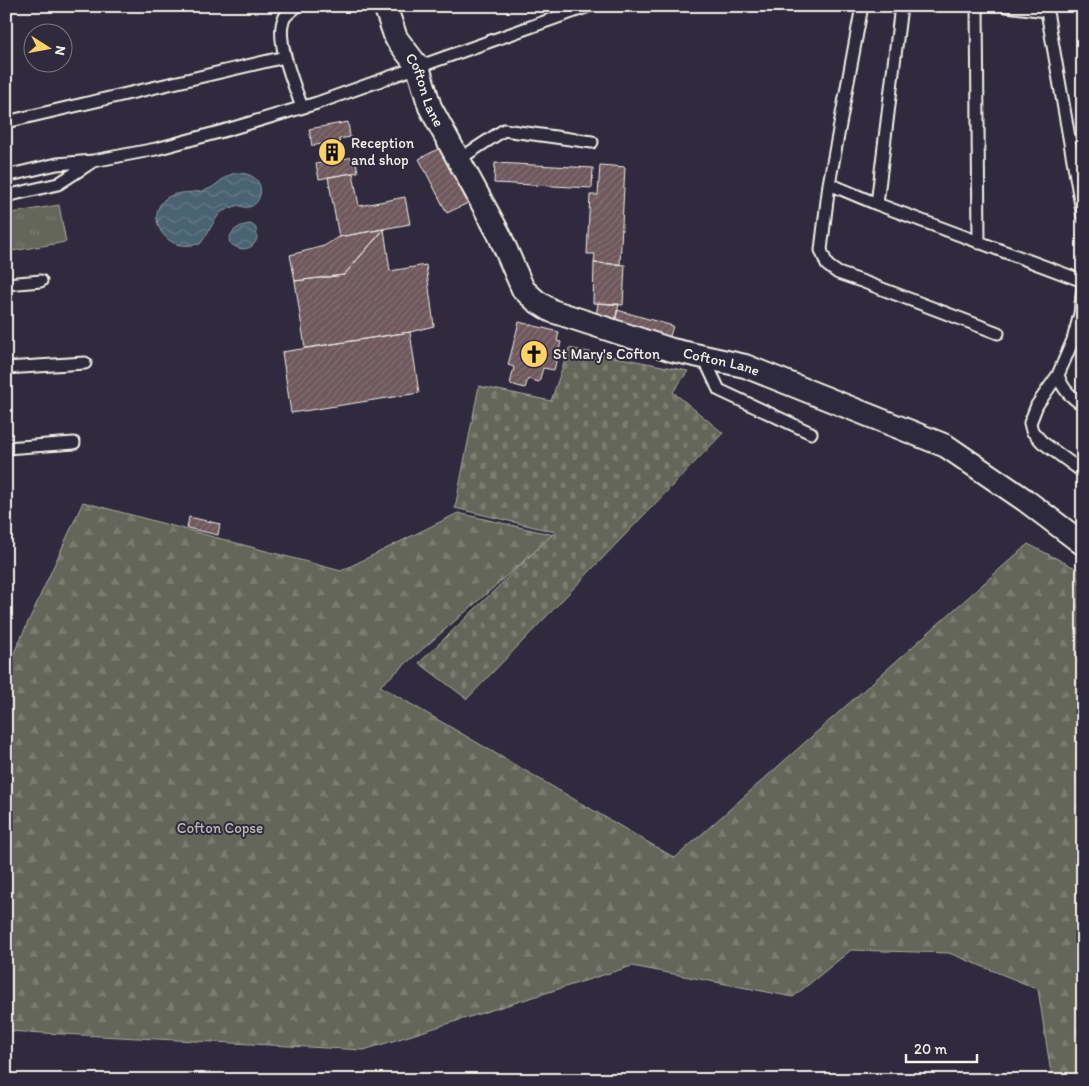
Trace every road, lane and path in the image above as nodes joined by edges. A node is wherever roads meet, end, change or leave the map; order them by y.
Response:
1 (297, 6) edge
2 (385, 6) edge
3 (589, 6) edge
4 (862, 6) edge
5 (901, 6) edge
6 (977, 6) edge
7 (1006, 6) edge
8 (1046, 9) edge
9 (285, 57) junction
10 (418, 68) junction
11 (302, 107) junction
12 (6, 122) edge
13 (592, 142) dead end
14 (458, 160) junction
15 (93, 161) junction
16 (6, 176) edge
17 (830, 184) junction
18 (6, 196) edge
19 (877, 204) junction
20 (1083, 217) edge
21 (980, 243) junction
22 (42, 281) dead end
23 (1083, 283) edge
24 (6, 284) edge
25 (998, 333) dead end
26 (703, 356) junction
27 (85, 363) dead end
28 (6, 368) edge
29 (1058, 376) junction
30 (1083, 405) edge
31 (811, 433) dead end
32 (74, 442) dead end
33 (6, 448) edge
34 (1083, 472) edge
35 (1083, 544) edge

1 - 9 lane
2 - 10 street, Cofton Lane
3 - 10 lane
4 - 17 lane
5 - 19 lane
6 - 21 lane
7 - 8 lane
8 - 20 lane
9 - 11 lane
9 - 12 lane
10 - 11 lane
10 - 14 street, Cofton Lane
11 - 15 lane
13 - 14 lane
14 - 26 street, Cofton Lane
15 - 16 lane
15 - 18 lane
17 - 19 lane
17 - 25 lane
19 - 21 lane
21 - 23 lane
22 - 24 lane
23 - 29 lane
26 - 31 lane
26 - 35 street, Cofton Lane
27 - 28 lane
29 - 30 lane
29 - 34 lane
32 - 33 lane

